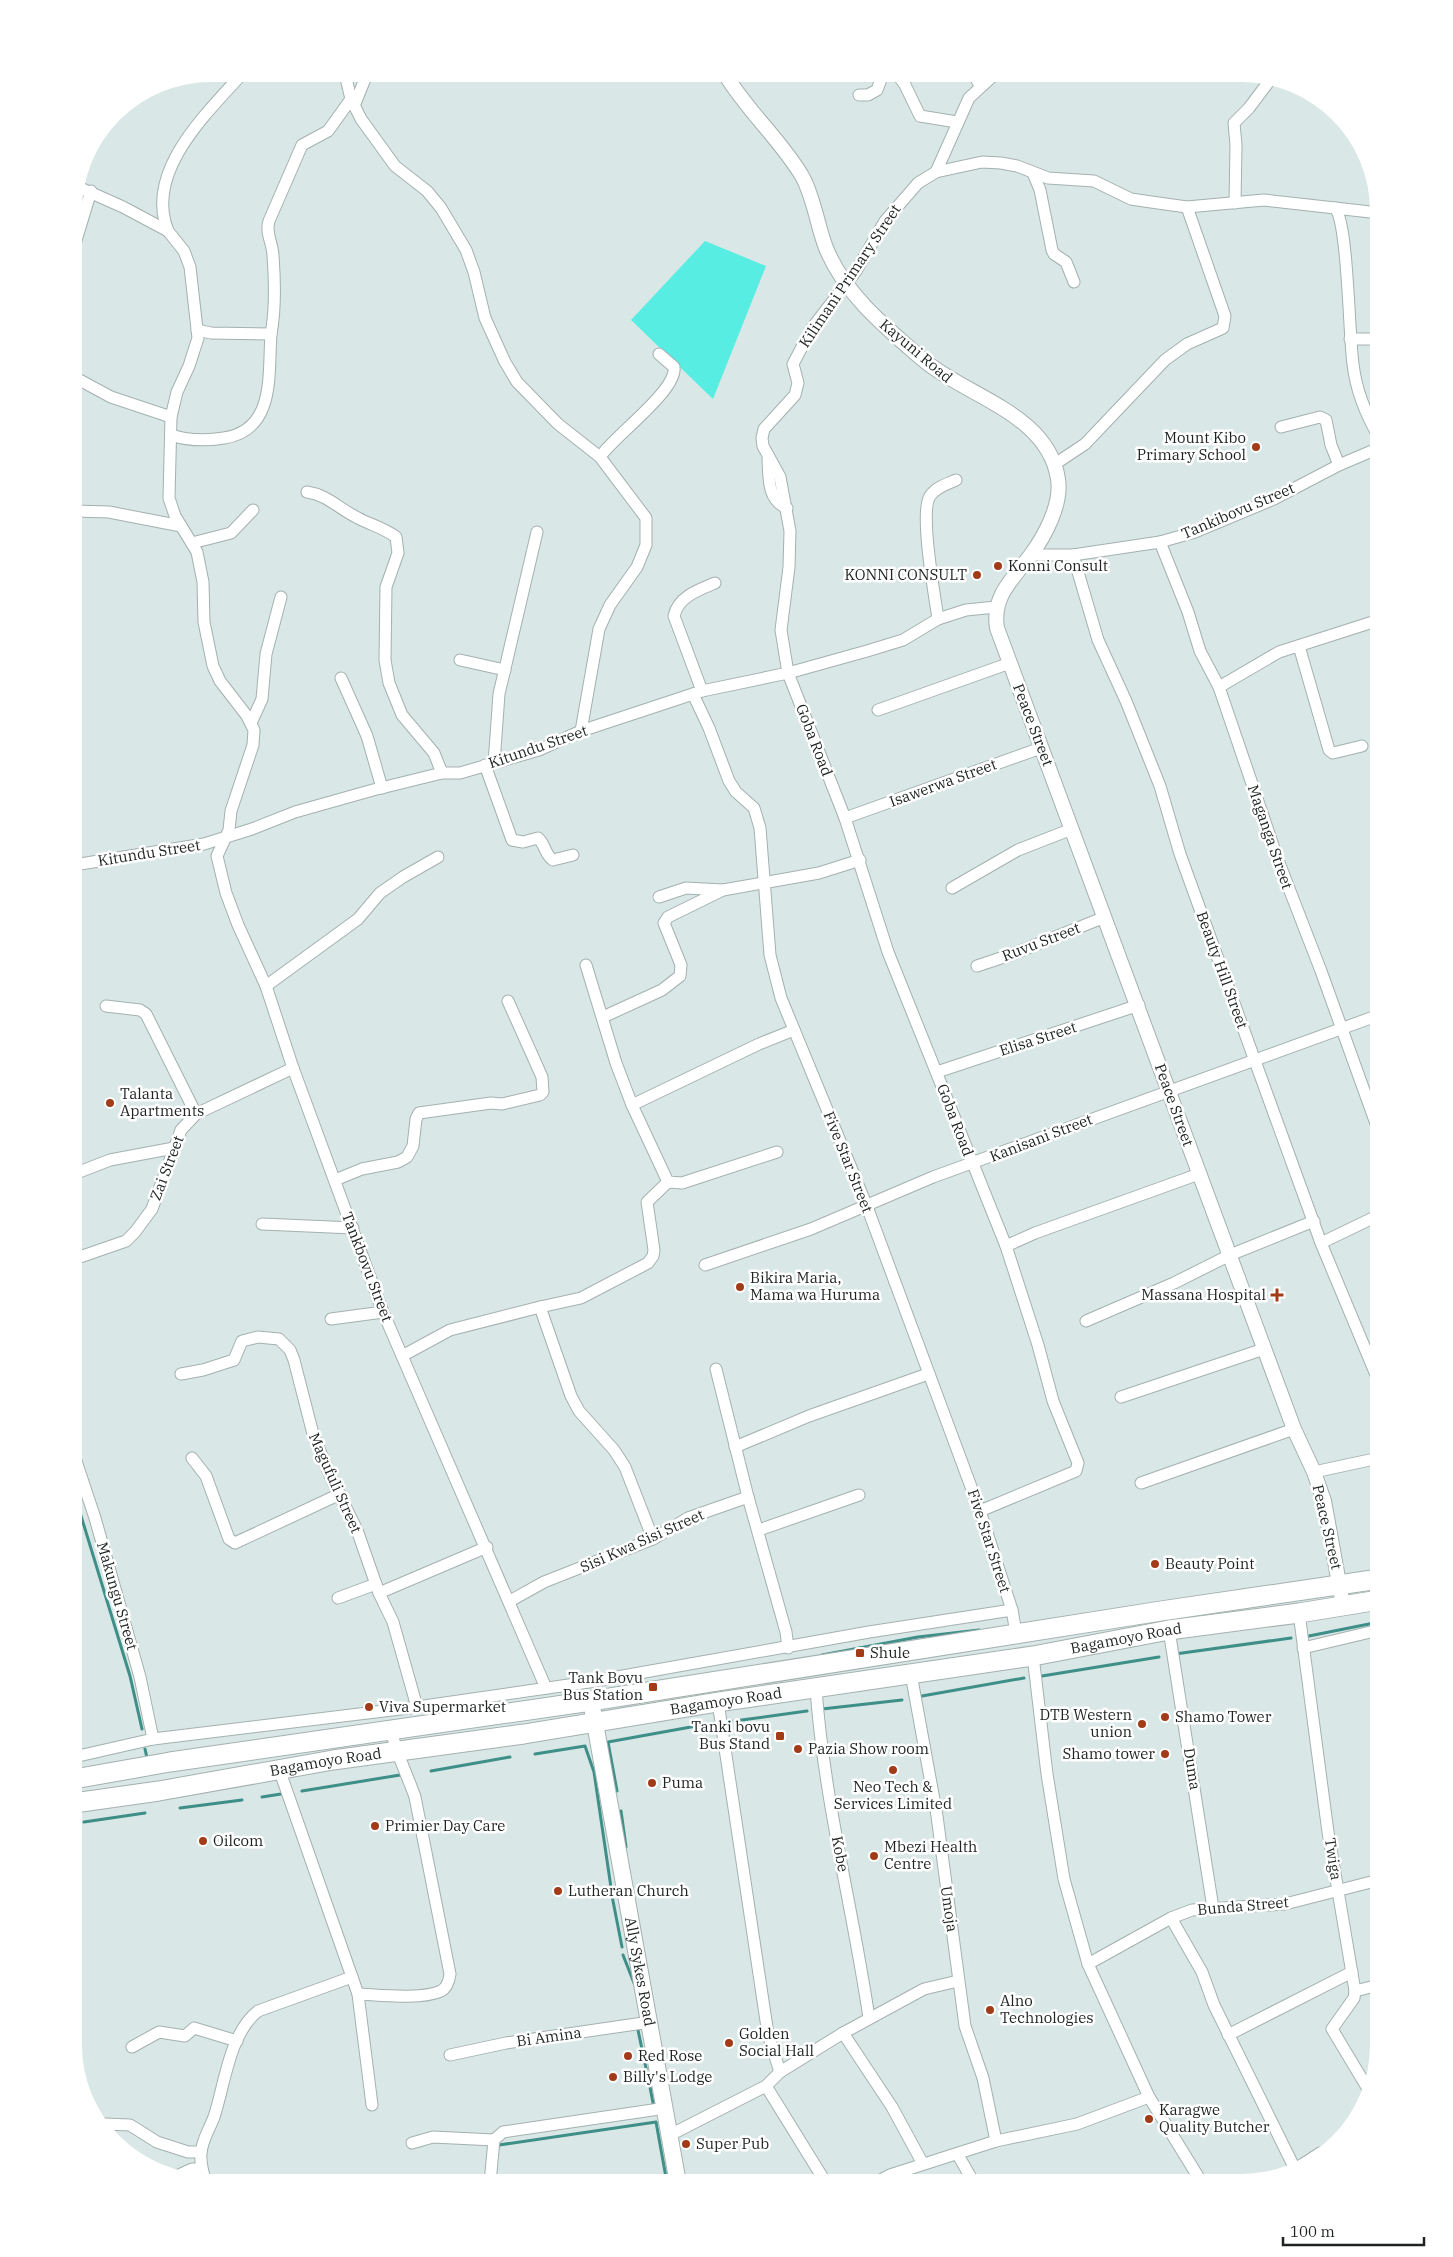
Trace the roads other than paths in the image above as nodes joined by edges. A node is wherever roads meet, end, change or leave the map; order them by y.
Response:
1 (235, 83) edge
2 (347, 83) edge
3 (363, 83) edge
4 (730, 83) edge
5 (880, 83) edge
6 (904, 83) edge
7 (978, 83) edge
8 (984, 83) edge
9 (1266, 85) edge
10 (980, 86) junction
11 (859, 95) dead end
12 (353, 103) junction
13 (957, 122) junction
14 (936, 172) junction
15 (1033, 173) junction
16 (85, 189) edge
17 (91, 191) junction
18 (1235, 202) junction
19 (1186, 207) junction
20 (1335, 208) junction
21 (1370, 212) edge
22 (83, 217) edge
23 (168, 231) junction
24 (1074, 282) dead end
25 (845, 284) junction
26 (197, 330) junction
27 (271, 334) junction
28 (1350, 339) junction
29 (1370, 339) edge
30 (660, 354) dead end
31 (83, 383) edge
32 (172, 418) junction
33 (1370, 422) edge
34 (1281, 428) dead end
35 (171, 435) junction
36 (1370, 452) edge
37 (600, 457) junction
38 (1055, 464) junction
39 (1339, 466) junction
40 (956, 480) dead end
41 (307, 492) dead end
42 (253, 510) dead end
43 (83, 511) edge
44 (181, 526) junction
45 (537, 532) dead end
46 (1160, 542) junction
47 (192, 543) junction
48 (1031, 555) junction
49 (1073, 555) junction
50 (693, 579) dead end
51 (715, 583) dead end
52 (697, 590) junction
53 (281, 597) dead end
54 (996, 607) junction
55 (938, 620) junction
56 (1370, 623) edge
57 (1299, 646) junction
58 (460, 660) dead end
59 (1010, 663) junction
60 (505, 670) junction
61 (788, 673) junction
62 (341, 678) dead end
63 (1219, 687) junction
64 (697, 692) junction
65 (878, 710) dead end
66 (251, 723) junction
67 (581, 731) junction
68 (1362, 746) dead end
69 (1041, 748) junction
70 (490, 764) junction
71 (442, 773) junction
72 (382, 788) junction
73 (845, 818) junction
74 (1072, 829) junction
75 (223, 838) junction
76 (573, 855) dead end
77 (438, 858) dead end
78 (860, 860) junction
79 (83, 864) edge
80 (766, 883) junction
81 (952, 888) dead end
82 (723, 890) junction
83 (659, 897) dead end
84 (1105, 917) junction
85 (586, 965) dead end
86 (977, 966) dead end
87 (266, 986) junction
88 (508, 1000) dead end
89 (106, 1006) dead end
90 (1139, 1006) junction
91 (603, 1017) junction
92 (1370, 1019) edge
93 (794, 1030) junction
94 (1341, 1030) junction
95 (1256, 1060) junction
96 (293, 1068) junction
97 (937, 1072) junction
98 (1168, 1091) junction
99 (632, 1105) junction
100 (1370, 1108) edge
101 (196, 1114) junction
102 (174, 1148) junction
103 (777, 1152) dead end
104 (972, 1164) junction
105 (82, 1171) edge
106 (1198, 1174) junction
107 (334, 1180) junction
108 (668, 1182) junction
109 (866, 1204) junction
110 (1370, 1219) edge
111 (1314, 1221) junction
112 (262, 1224) dead end
113 (353, 1228) junction
114 (1321, 1243) junction
115 (1006, 1246) junction
116 (1230, 1255) junction
117 (82, 1256) edge
118 (705, 1265) dead end
119 (540, 1307) junction
120 (384, 1312) junction
121 (331, 1320) dead end
122 (1086, 1320) dead end
123 (1264, 1349) junction
124 (402, 1356) junction
125 (1370, 1360) edge
126 (716, 1369) dead end
127 (181, 1374) dead end
128 (928, 1374) junction
129 (1121, 1397) dead end
130 (1294, 1429) junction
131 (735, 1447) junction
132 (192, 1458) dead end
133 (1370, 1460) edge
134 (1314, 1472) junction
135 (82, 1480) edge
136 (1141, 1483) dead end
137 (340, 1494) junction
138 (859, 1495) dead end
139 (748, 1497) junction
140 (980, 1511) junction
141 (759, 1530) junction
142 (653, 1539) junction
143 (486, 1548) junction
144 (1370, 1580) edge
145 (1340, 1585) junction
146 (378, 1588) junction
147 (338, 1598) dead end
148 (510, 1601) junction
149 (1370, 1601) edge
150 (1343, 1605) junction
151 (1012, 1610) junction
152 (1299, 1614) junction
153 (1169, 1630) junction
154 (1370, 1632) edge
155 (1016, 1634) junction
156 (788, 1648) junction
157 (1303, 1648) junction
158 (1033, 1656) junction
159 (911, 1674) junction
160 (546, 1688) junction
161 (816, 1689) junction
162 (591, 1701) junction
163 (515, 1702) junction
164 (718, 1702) junction
165 (417, 1707) junction
166 (594, 1722) junction
167 (391, 1730) junction
168 (153, 1739) junction
169 (396, 1752) junction
170 (82, 1754) edge
171 (279, 1769) junction
172 (82, 1778) edge
173 (82, 1802) edge
174 (1370, 1882) edge
175 (1338, 1891) junction
176 (1213, 1908) junction
177 (1171, 1918) junction
178 (1088, 1964) junction
179 (1352, 1972) junction
180 (352, 1977) junction
181 (958, 1981) junction
182 (1370, 1987) edge
183 (1355, 1991) junction
184 (358, 1994) junction
185 (869, 2018) junction
186 (650, 2022) junction
187 (843, 2033) junction
188 (1228, 2035) junction
189 (237, 2041) junction
190 (132, 2047) dead end
191 (450, 2056) dead end
192 (780, 2072) junction
193 (1365, 2083) edge
194 (766, 2086) junction
195 (1149, 2097) junction
196 (372, 2105) dead end
197 (666, 2108) junction
198 (109, 2124) edge
199 (670, 2135) junction
200 (494, 2140) junction
201 (996, 2141) junction
202 (412, 2143) dead end
203 (201, 2152) junction
204 (958, 2155) junction
205 (923, 2164) junction
206 (1291, 2165) edge
207 (201, 2169) junction
208 (186, 2172) edge
209 (203, 2174) edge
210 (491, 2174) edge
211 (676, 2174) edge
212 (820, 2174) edge
213 (893, 2174) edge
214 (969, 2174) edge
215 (1196, 2174) edge

1 - 23 street
2 - 12 street
3 - 12 street
4 - 25 street, Kayuni Road
5 - 11 street
6 - 13 street
7 - 10 street
8 - 10 street
9 - 18 street
10 - 13 street
12 - 27 street
12 - 37 street
13 - 14 street
14 - 15 street
14 - 25 street, Kilimani Primary Street
15 - 19 street
15 - 24 street
16 - 17 street
17 - 22 street
17 - 23 street
18 - 19 street
18 - 20 street
19 - 38 street
20 - 21 street
20 - 28 street
23 - 26 street
25 - 38 street, Kayuni Road
25 - 61 street, Kilimani Primary Street
26 - 27 street
26 - 32 street
27 - 35 street
28 - 29 street
28 - 33 street
30 - 37 street
31 - 32 street
32 - 35 street
34 - 39 street
35 - 44 street
36 - 39 street, Tankibovu Street
37 - 67 street
38 - 48 street, Kayuni Road
39 - 46 street, Tankibovu Street
40 - 55 street
41 - 71 street
42 - 47 street
43 - 44 street
44 - 47 street
45 - 60 street
46 - 49 street, Tankibovu Street
46 - 63 street, Maganga Street
47 - 66 street
48 - 49 street, Tankibovu Street
48 - 54 street, Kayuni Road
49 - 95 street, Beauty Hill Street
50 - 52 street
51 - 52 street, Five Star Street
52 - 64 street, Five Star Street
53 - 66 street
54 - 55 street, Kitundu Street
54 - 59 street, Peace Street
55 - 61 street, Kitundu Street
56 - 57 street
57 - 63 street
57 - 68 street
58 - 60 street
59 - 65 street
59 - 69 street, Peace Street
60 - 70 street
61 - 64 street, Kitundu Street
61 - 73 street, Goba Road
62 - 72 street
63 - 94 street, Maganga Street
64 - 67 street, Kitundu Street
64 - 80 street, Five Star Street
66 - 75 street, Tankbovu Street
67 - 70 street, Kitundu Street
69 - 73 street, Isawerwa Street
69 - 74 street, Peace Street
70 - 71 street, Kitundu Street
70 - 76 street
71 - 72 street, Kitundu Street
72 - 75 street, Kitundu Street
73 - 78 street, Goba Road
74 - 81 street
74 - 84 street, Peace Street
75 - 79 street, Kitundu Street
75 - 87 street, Tankbovu Street
77 - 87 street
78 - 80 street
78 - 97 street, Goba Road
80 - 82 street
80 - 93 street, Five Star Street
82 - 83 street
82 - 91 street
84 - 86 street, Ruvu Street
84 - 90 street, Peace Street
85 - 91 street
87 - 96 street, Tankbovu Street
88 - 107 street
89 - 101 street
90 - 97 street, Elisa Street
90 - 98 street, Peace Street
91 - 99 street
92 - 94 street, Kanisani Street
93 - 99 street
93 - 109 street, Five Star Street
94 - 95 street, Kanisani Street
94 - 100 street, Maganga Street
95 - 98 street, Kanisani Street
95 - 111 street, Beauty Hill Street
96 - 101 street, Zai Street
96 - 107 street, Tankbovu Street
97 - 104 street, Goba Road
98 - 104 street, Kanisani Street
98 - 106 street, Peace Street
99 - 108 street
101 - 102 street, Zai Street
102 - 105 street
102 - 117 street, Zai Street
103 - 108 street
104 - 109 street, Kanisani Street
104 - 115 street, Goba Road
106 - 115 street
106 - 116 street, Peace Street
107 - 113 street, Tankbovu Street
108 - 119 street
109 - 118 street, Kanisani Street
109 - 128 street, Five Star Street
110 - 114 street
111 - 114 street, Beauty Hill Street
111 - 116 street
112 - 113 street
113 - 120 street, Tankbovu Street
114 - 125 street, Beauty Hill Street
115 - 140 street, Goba Road
116 - 122 street
116 - 123 street, Peace Street
119 - 124 street
119 - 142 street
120 - 121 street
120 - 124 street, Tankbovu Street
123 - 129 street
123 - 130 street, Peace Street
124 - 143 street, Tankbovu Street
126 - 131 street
127 - 137 street, Magufuli Street
128 - 131 street
128 - 140 street, Five Star Street
130 - 134 street, Peace Street
130 - 136 street
131 - 139 street
132 - 137 street
133 - 134 street
134 - 145 street, Peace Street
135 - 168 street, Makungu Street
137 - 146 street, Magufuli Street
138 - 141 street
139 - 141 street
139 - 142 street, Sisi Kwa Sisi Street
140 - 151 street, Five Star Street
141 - 156 street
142 - 148 street, Sisi Kwa Sisi Street
143 - 146 street
143 - 148 street, Tankbovu Street
144 - 145 highway, Bagamoyo Road
145 - 150 street, Peace Street
145 - 155 highway, Bagamoyo Road
146 - 147 street
146 - 165 street, Magufuli Street
148 - 160 street, Tankbovu Street
149 - 150 highway, Bagamoyo Road
150 - 152 highway, Bagamoyo Road
151 - 155 street, Five Star Street
151 - 156 street
152 - 153 highway, Bagamoyo Road
152 - 157 street, Twiga
153 - 158 highway, Bagamoyo Road
153 - 176 street, Duma
154 - 157 street
155 - 162 highway, Bagamoyo Road
156 - 160 street
157 - 175 street, Twiga
158 - 159 highway, Bagamoyo Road
158 - 178 street
159 - 161 highway, Bagamoyo Road
159 - 181 street, Umoja
160 - 163 street
161 - 164 highway, Bagamoyo Road
161 - 185 street, Kobe
162 - 163 highway, Bagamoyo Road
162 - 166 main road, Ally Sykes Road
163 - 165 street
163 - 167 highway, Bagamoyo Road
164 - 166 highway, Bagamoyo Road
164 - 192 street
165 - 168 street
166 - 169 highway, Bagamoyo Road
166 - 186 main road, Ally Sykes Road
167 - 169 street
167 - 172 highway, Bagamoyo Road
168 - 170 street
169 - 171 highway, Bagamoyo Road
169 - 184 street
171 - 173 highway, Bagamoyo Road
171 - 180 street
174 - 175 street, Bunda Street
175 - 176 street, Bunda Street
175 - 179 street, Twiga
176 - 177 street, Bunda Street
177 - 178 street, Bunda Street
177 - 188 street
178 - 195 street
179 - 183 street, Twiga
179 - 188 street
180 - 184 street
180 - 189 street
181 - 185 street
181 - 201 street, Umoja
182 - 183 street
183 - 193 street
184 - 196 street
185 - 187 street
186 - 191 street, Bi Amina
186 - 197 main road, Ally Sykes Road
187 - 192 street
187 - 205 street
188 - 206 street
189 - 190 street
189 - 203 street
192 - 194 street
194 - 199 street
194 - 212 street
195 - 201 street
195 - 215 street
197 - 199 main road, Ally Sykes Road
197 - 200 street
198 - 203 street
199 - 211 main road, Ally Sykes Road
200 - 202 street
200 - 210 street
201 - 204 street
203 - 207 street
204 - 205 street
204 - 214 street
205 - 213 street
207 - 208 street
207 - 209 street

